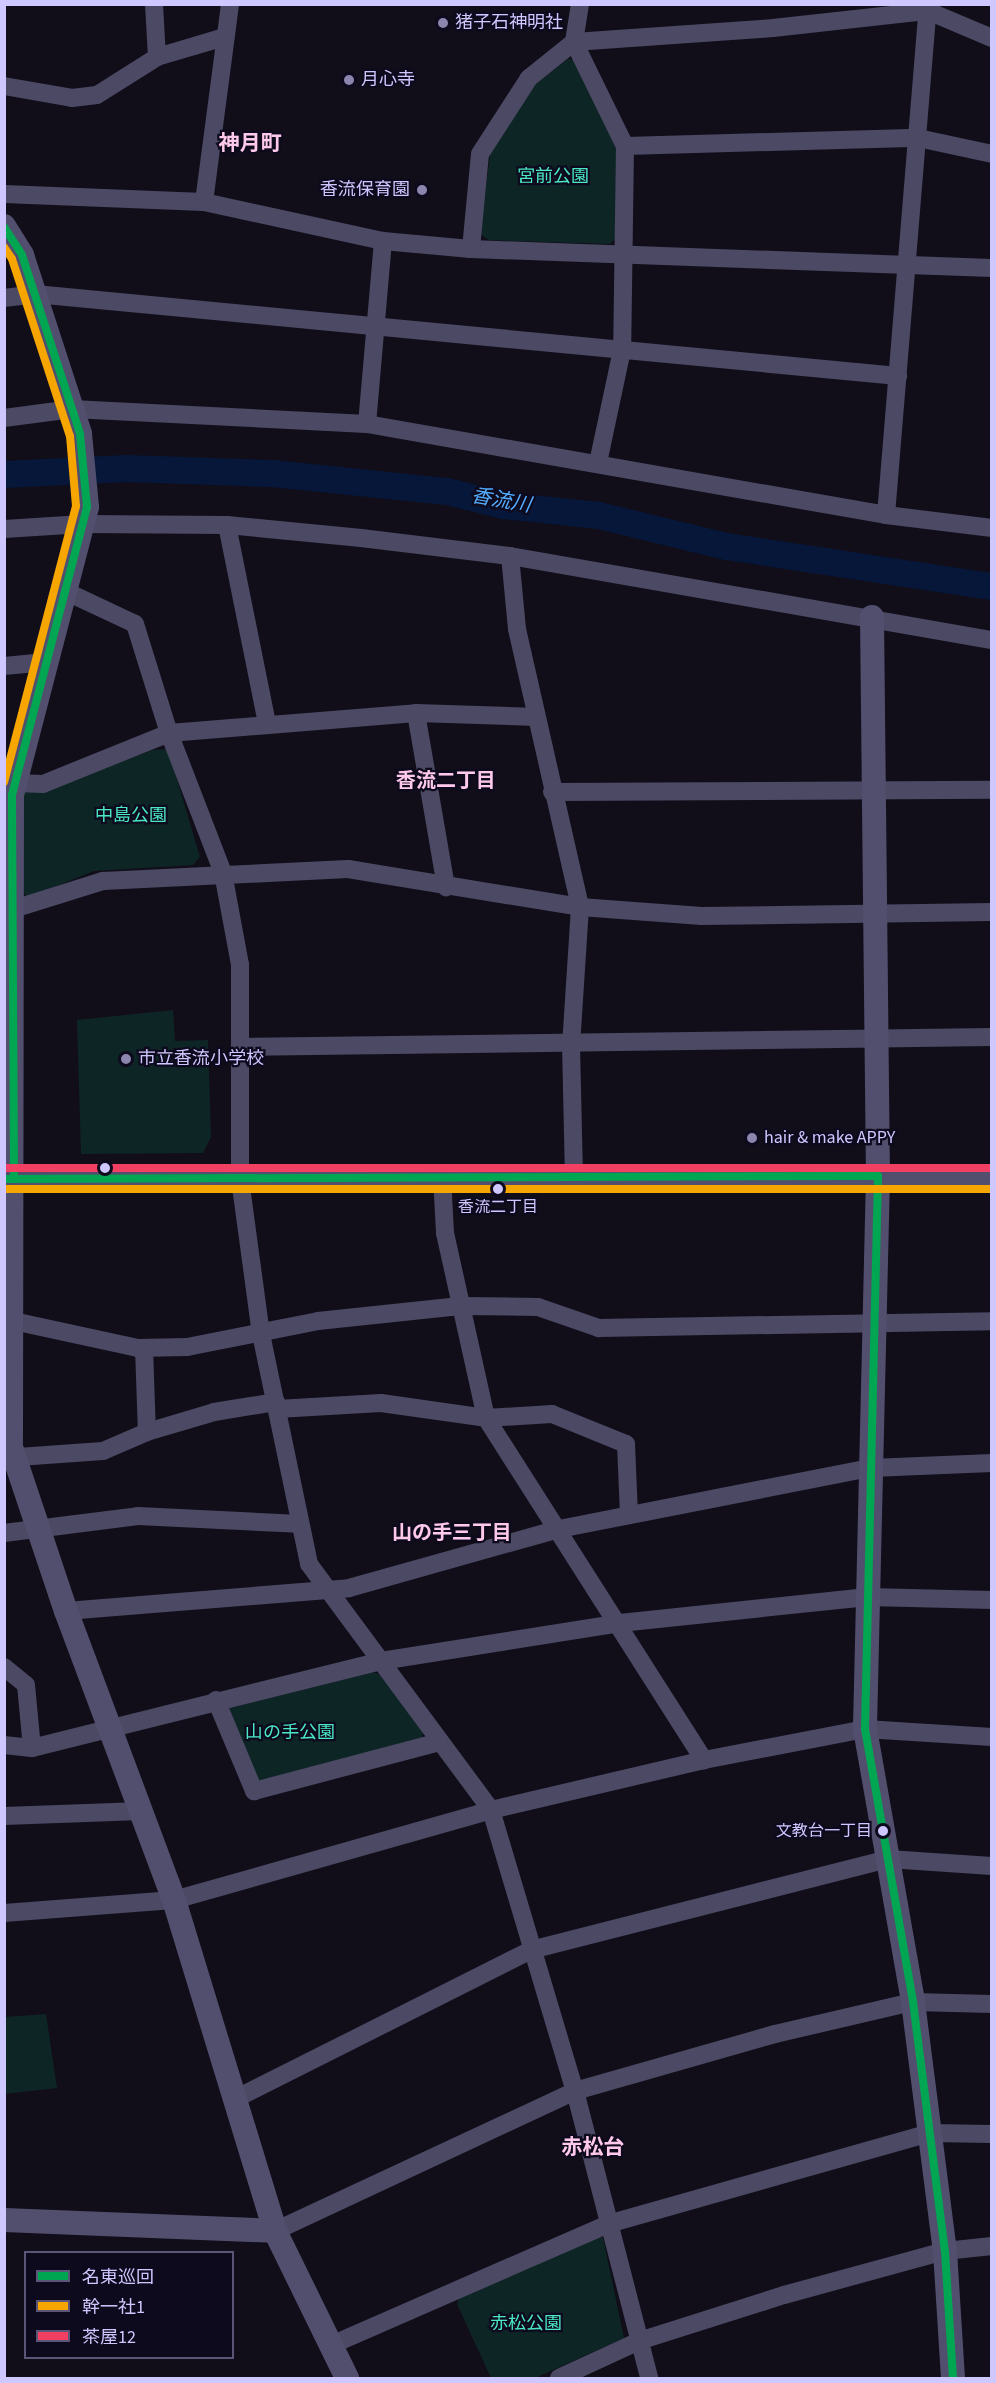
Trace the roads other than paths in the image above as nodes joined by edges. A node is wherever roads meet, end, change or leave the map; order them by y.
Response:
1 (154, 4) edge
2 (230, 4) edge
3 (580, 4) edge
4 (928, 8) edge
5 (224, 37) junction
6 (992, 38) edge
7 (574, 42) junction
8 (157, 57) junction
9 (4, 86) edge
10 (918, 138) junction
11 (626, 146) junction
12 (992, 154) edge
13 (4, 194) edge
14 (204, 202) junction
15 (4, 226) edge
16 (383, 241) junction
17 (471, 249) junction
18 (624, 253) junction
19 (905, 264) junction
20 (992, 268) edge
21 (35, 294) junction
22 (4, 298) edge
23 (374, 327) junction
24 (622, 350) junction
25 (898, 376) junction
26 (72, 409) junction
27 (4, 417) edge
28 (366, 424) junction
29 (598, 463) junction
30 (886, 514) junction
31 (83, 524) junction
32 (227, 525) junction
33 (992, 528) edge
34 (4, 529) edge
35 (510, 556) junction
36 (67, 592) junction
37 (872, 617) junction
38 (992, 640) edge
39 (46, 662) junction
40 (4, 666) edge
41 (416, 714) junction
42 (536, 717) junction
43 (267, 724) junction
44 (169, 733) junction
45 (992, 790) edge
46 (11, 791) edge
47 (874, 791) junction
48 (552, 792) junction
49 (223, 873) junction
50 (446, 887) junction
51 (580, 907) junction
52 (9, 912) edge
53 (992, 912) edge
54 (875, 913) junction
55 (9, 1036) edge
56 (992, 1037) edge
57 (877, 1039) junction
58 (571, 1045) junction
59 (242, 1047) junction
60 (878, 1176) junction
61 (442, 1177) junction
62 (574, 1177) junction
63 (992, 1178) edge
64 (10, 1179) edge
65 (240, 1179) junction
66 (460, 1306) junction
67 (8, 1319) edge
68 (992, 1321) edge
69 (874, 1323) junction
70 (261, 1334) junction
71 (144, 1348) junction
72 (277, 1405) junction
73 (486, 1418) junction
74 (147, 1432) junction
75 (10, 1458) edge
76 (992, 1463) edge
77 (871, 1468) junction
78 (629, 1515) junction
79 (298, 1524) junction
80 (559, 1529) junction
81 (39, 1530) junction
82 (4, 1533) edge
83 (330, 1590) junction
84 (868, 1597) junction
85 (992, 1600) edge
86 (66, 1611) junction
87 (620, 1623) junction
88 (381, 1661) junction
89 (4, 1667) edge
90 (216, 1700) junction
91 (109, 1727) junction
92 (864, 1729) junction
93 (992, 1737) edge
94 (439, 1742) junction
95 (4, 1745) edge
96 (33, 1748) junction
97 (704, 1760) junction
98 (491, 1810) junction
99 (141, 1811) junction
100 (4, 1815) edge
101 (888, 1859) junction
102 (992, 1866) edge
103 (174, 1900) junction
104 (4, 1913) edge
105 (531, 1950) junction
106 (913, 2002) junction
107 (992, 2004) edge
108 (575, 2091) junction
109 (235, 2099) junction
110 (930, 2133) junction
111 (992, 2134) edge
112 (4, 2220) edge
113 (608, 2223) junction
114 (275, 2231) junction
115 (992, 2246) edge
116 (945, 2251) junction
117 (639, 2341) junction
118 (329, 2346) junction
119 (347, 2379) edge
120 (559, 2379) edge
121 (649, 2379) edge
122 (954, 2379) edge

1 - 8 street
2 - 5 street
3 - 7 street
4 - 6 street
4 - 7 street
4 - 10 street
5 - 8 street
5 - 14 street
7 - 11 street
7 - 17 street
8 - 9 street
10 - 11 street
10 - 12 street
10 - 19 street
11 - 18 street
13 - 14 street
14 - 16 street
15 - 21 street
16 - 17 street
16 - 23 street
17 - 18 street
18 - 19 street
18 - 24 street
19 - 20 street
19 - 25 street
21 - 22 street
21 - 23 street
21 - 26 street
23 - 24 street
23 - 28 street
24 - 25 street
24 - 29 street
25 - 30 street
26 - 27 street
26 - 28 street
26 - 31 street
28 - 29 street
29 - 30 street
30 - 33 street
31 - 32 street
31 - 34 street
31 - 36 street
32 - 35 street
32 - 43 street
35 - 37 street
35 - 42 street
36 - 39 street
36 - 44 street
37 - 38 street
37 - 47 street
39 - 40 street
39 - 46 street
41 - 42 street
41 - 43 street
41 - 50 street
42 - 48 street
43 - 44 street
44 - 46 street
44 - 49 street
45 - 47 street
46 - 52 street
47 - 48 street
47 - 54 street
48 - 51 street
49 - 50 street
49 - 52 street
49 - 59 street
50 - 51 street
51 - 54 street
51 - 58 street
52 - 55 street
53 - 54 street
54 - 57 street
55 - 64 street
56 - 57 street
57 - 58 street
57 - 60 street
58 - 59 street
58 - 62 street
59 - 65 street
60 - 62 street
60 - 63 street
60 - 69 street
61 - 62 street
61 - 65 street
61 - 66 street
64 - 65 street
64 - 67 street
65 - 70 street
66 - 69 street
66 - 70 street
66 - 73 street
67 - 71 street
67 - 75 street
68 - 69 street
69 - 77 street
70 - 71 street
70 - 72 street
71 - 74 street
72 - 73 street
72 - 74 street
72 - 79 street
73 - 78 street
73 - 80 street
74 - 75 street
75 - 81 street
76 - 77 street
77 - 78 street
77 - 84 street
78 - 80 street
79 - 81 street
79 - 83 street
80 - 83 street
80 - 87 street
81 - 82 street
81 - 86 street
83 - 86 street
83 - 88 street
84 - 85 street
84 - 87 street
84 - 92 street
86 - 91 street
87 - 88 street
87 - 97 street
88 - 90 street
88 - 94 street
89 - 96 street
90 - 91 street
90 - 94 street
91 - 96 street
91 - 99 street
92 - 93 street
92 - 97 street
92 - 101 street
94 - 98 street
95 - 96 street
97 - 98 street
98 - 103 street
98 - 105 street
99 - 100 street
99 - 103 street
101 - 102 street
101 - 105 street
101 - 106 street
103 - 104 street
103 - 109 street
105 - 108 street
105 - 109 street
106 - 107 street
106 - 108 street
106 - 110 street
108 - 113 street
108 - 114 street
109 - 114 street
110 - 111 street
110 - 113 street
110 - 116 street
112 - 114 street
113 - 117 street
113 - 118 street
114 - 118 street
115 - 116 street
116 - 117 street
116 - 122 street
117 - 120 street
117 - 121 street
118 - 119 street

